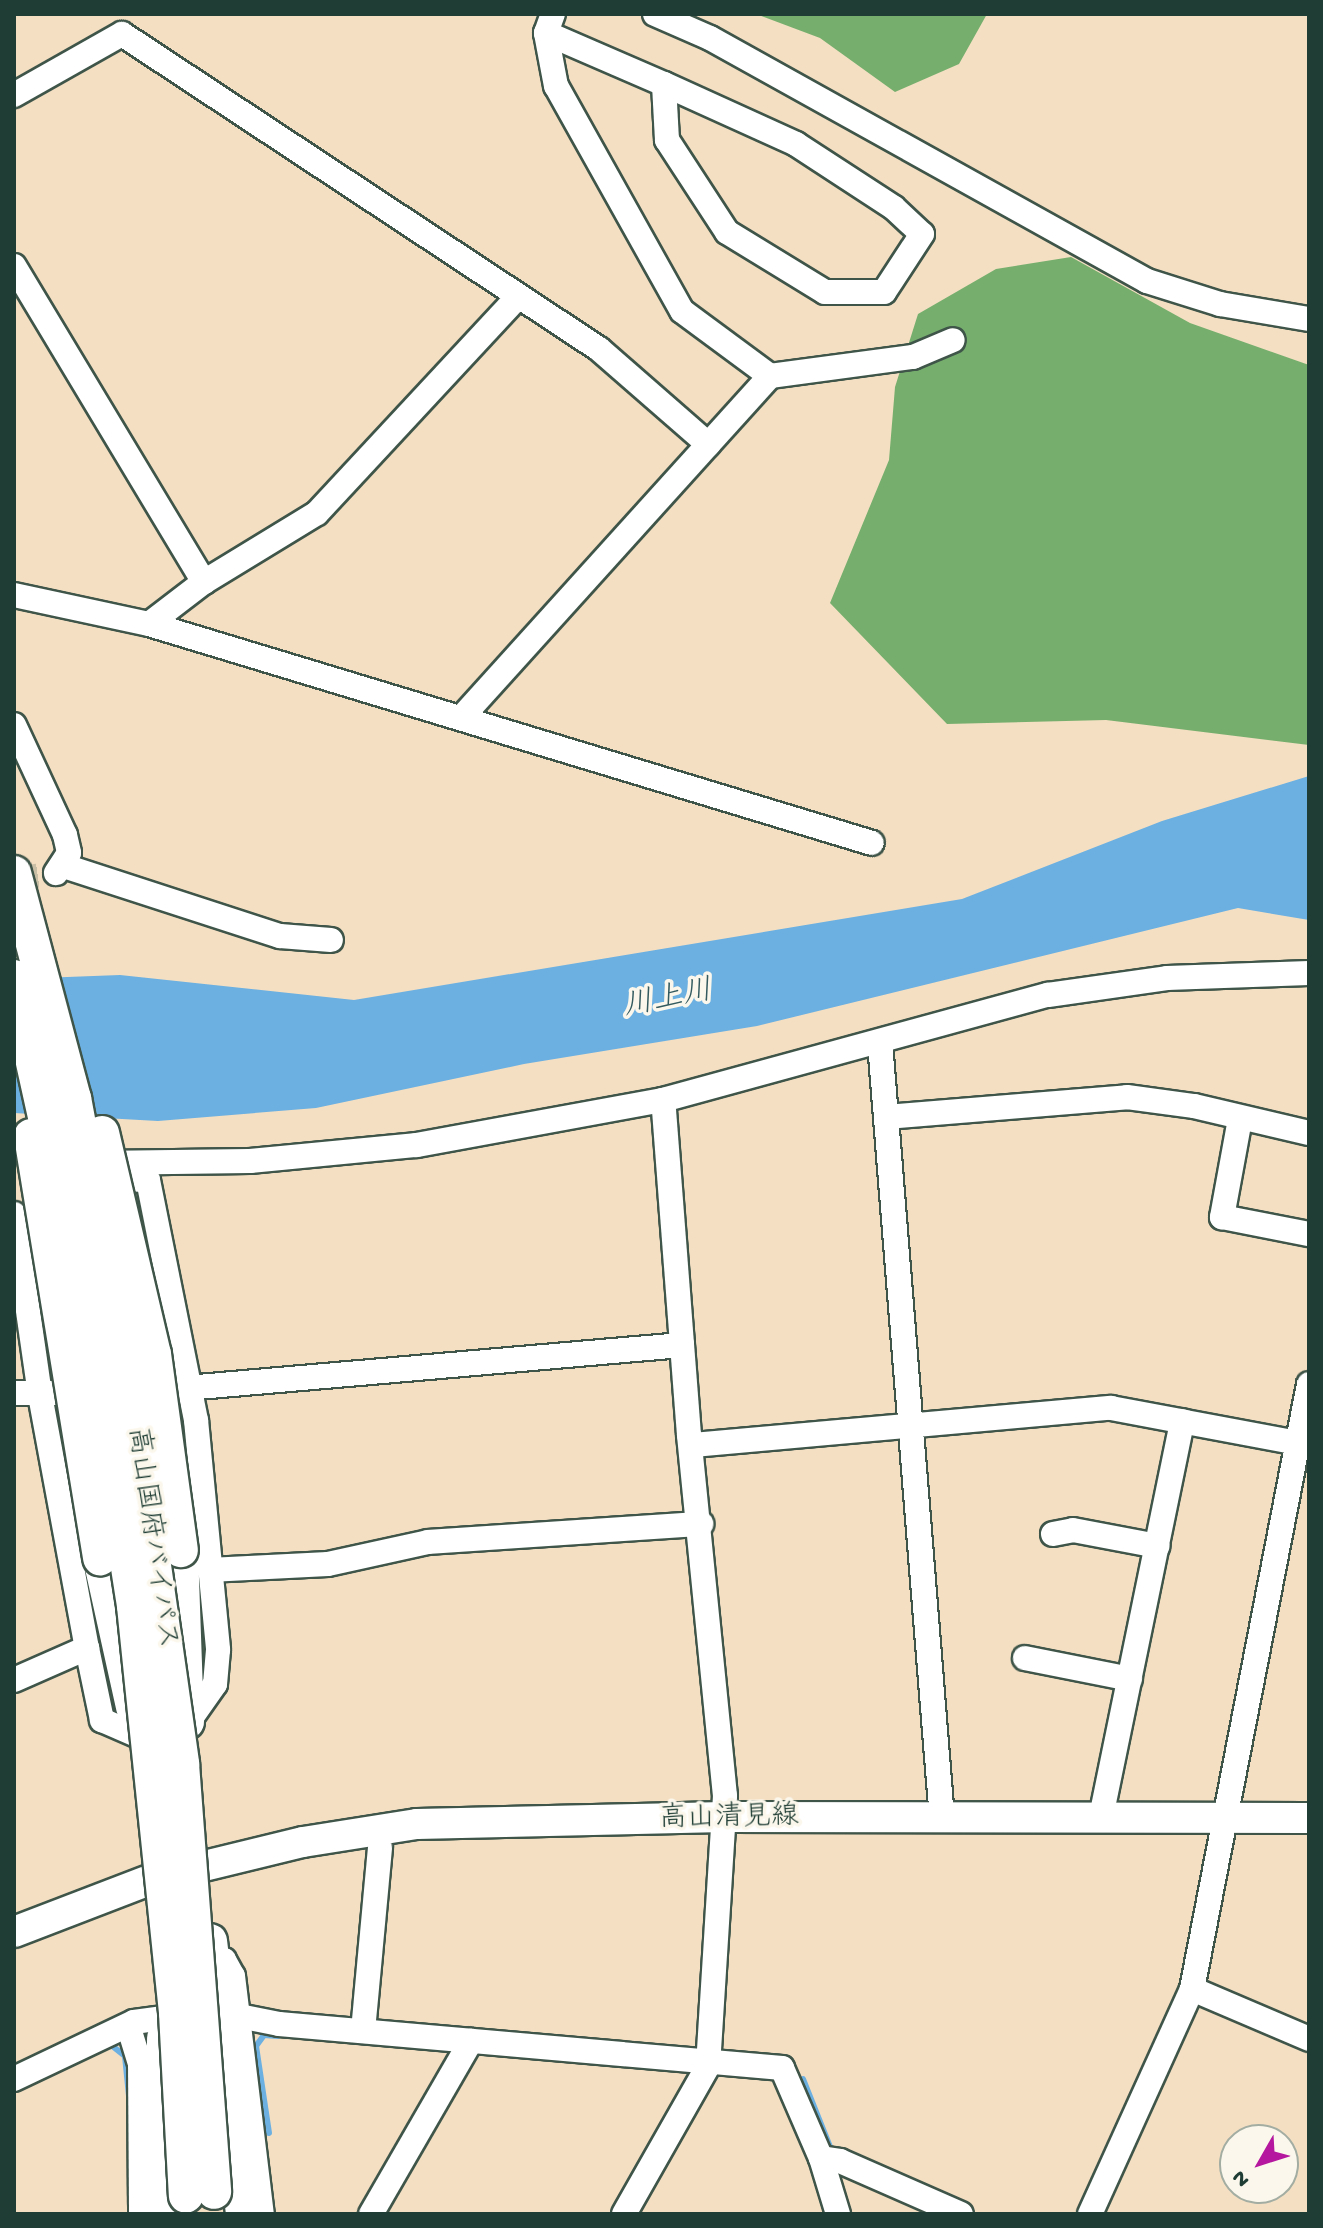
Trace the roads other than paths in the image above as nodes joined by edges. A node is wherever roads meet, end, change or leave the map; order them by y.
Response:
1 (655, 14) edge
2 (550, 24) edge
3 (664, 84) junction
4 (14, 95) edge
5 (14, 266) edge
6 (518, 297) junction
7 (1309, 319) edge
8 (953, 340) dead end
9 (770, 376) junction
10 (708, 444) junction
11 (204, 582) junction
12 (14, 595) edge
13 (149, 624) junction
14 (462, 717) junction
15 (14, 725) edge
16 (872, 843) dead end
17 (14, 873) edge
18 (31, 925) junction
19 (331, 940) dead end
20 (1309, 973) edge
21 (14, 977) edge
22 (880, 1043) junction
23 (14, 1045) edge
24 (663, 1100) junction
25 (886, 1117) junction
26 (1240, 1119) junction
27 (1309, 1133) edge
28 (14, 1161) edge
29 (250, 1161) junction
30 (14, 1177) edge
31 (148, 1180) junction
32 (80, 1197) junction
33 (14, 1214) edge
34 (1309, 1234) edge
35 (682, 1345) junction
36 (1309, 1384) edge
37 (191, 1388) junction
38 (14, 1393) edge
39 (40, 1395) junction
40 (1182, 1421) junction
41 (910, 1425) junction
42 (1303, 1443) edge
43 (693, 1445) junction
44 (701, 1524) junction
45 (1053, 1534) dead end
46 (1158, 1546) junction
47 (209, 1570) junction
48 (87, 1648) junction
49 (1025, 1658) dead end
50 (1130, 1679) junction
51 (14, 1680) edge
52 (187, 1724) junction
53 (139, 1736) junction
54 (724, 1817) junction
55 (1101, 1817) junction
56 (942, 1818) junction
57 (1223, 1818) junction
58 (1309, 1818) edge
59 (380, 1848) dead end
60 (200, 1866) junction
61 (155, 1878) junction
62 (14, 1932) edge
63 (212, 1960) junction
64 (1192, 1989) junction
65 (239, 2016) junction
66 (164, 2018) junction
67 (129, 2028) junction
68 (363, 2031) junction
69 (1309, 2039) edge
70 (467, 2048) junction
71 (707, 2068) junction
72 (14, 2079) edge
73 (829, 2159) junction
74 (193, 2206) edge
75 (141, 2214) edge
76 (243, 2214) edge
77 (262, 2214) edge
78 (371, 2214) edge
79 (624, 2214) edge
80 (838, 2214) edge
81 (961, 2214) edge
82 (1090, 2214) edge

1 - 7 street
2 - 3 street
2 - 9 street
3 - 3 street
4 - 6 street
5 - 11 street
6 - 10 street
6 - 11 street
8 - 9 street
9 - 10 street
10 - 14 street
11 - 13 street
12 - 13 street
13 - 14 street
14 - 16 street
15 - 19 street
17 - 18 highway, 高山国府バイパス, bridge
18 - 32 highway, 高山国府バイパス, bridge
18 - 52 highway, bridge
20 - 22 street
21 - 32 highway, 高山国府バイパス, bridge
22 - 24 street
22 - 25 street
23 - 53 highway, bridge
24 - 29 street
24 - 35 street
25 - 26 street
25 - 41 street
26 - 27 street
26 - 34 street
28 - 29 street
29 - 31 street
30 - 31 street
31 - 37 street
32 - 74 highway, 高山国府バイパス, bridge
33 - 39 street
35 - 37 street
35 - 43 street
36 - 42 street
37 - 39 street
37 - 47 street
38 - 39 street
39 - 48 street
40 - 41 street
40 - 42 street
40 - 46 street
41 - 43 street
41 - 56 street
42 - 57 street
43 - 44 street
44 - 47 street
44 - 54 street
45 - 46 street
46 - 50 street
47 - 52 street
48 - 51 street
48 - 53 street
49 - 50 street
50 - 55 street
52 - 60 highway
53 - 61 highway
54 - 56 main road, 高山清見線
54 - 60 main road, 高山清見線
54 - 71 street
55 - 56 main road, 高山清見線
55 - 57 main road, 高山清見線
57 - 58 main road, 高山清見線
57 - 64 street
59 - 68 street
60 - 61 main road, 高山清見線
60 - 63 highway
61 - 62 main road, 高山清見線
61 - 66 highway
63 - 65 street
63 - 76 highway
64 - 69 street
64 - 82 street
65 - 68 street
65 - 77 street
66 - 67 street
66 - 74 highway
67 - 72 street
67 - 75 street
68 - 70 street
70 - 71 street
70 - 78 street
71 - 73 street
71 - 79 street
73 - 80 street
73 - 81 street

